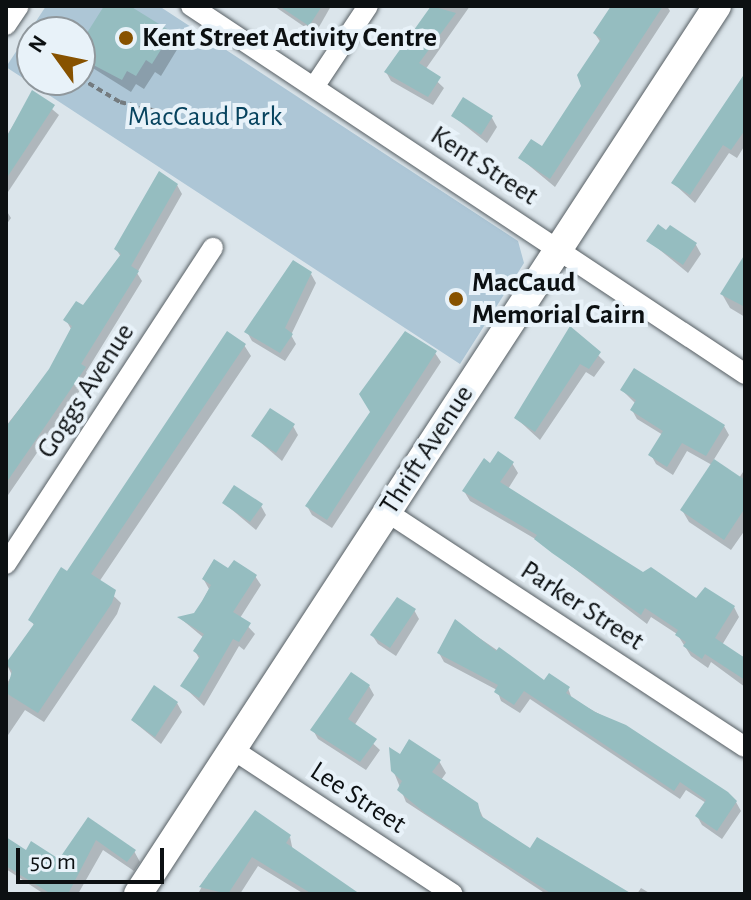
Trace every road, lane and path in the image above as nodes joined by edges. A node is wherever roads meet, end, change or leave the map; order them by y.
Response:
1 (19, 6) edge
2 (191, 6) edge
3 (368, 6) edge
4 (717, 6) edge
5 (6, 25) edge
6 (314, 87) junction
7 (96, 88) edge
8 (157, 111) dead end
9 (213, 248) dead end
10 (559, 248) junction
11 (745, 374) edge
12 (387, 512) junction
13 (6, 564) edge
14 (745, 747) edge
15 (232, 749) junction
16 (138, 894) edge
17 (453, 894) edge

1 - 5 street
2 - 6 street, Kent Street
3 - 6 street
4 - 10 street, Thrift Avenue
6 - 10 street, Kent Street
7 - 8 path
9 - 13 street, Goggs Avenue
10 - 11 street, Kent Street
10 - 12 street, Thrift Avenue
12 - 14 street, Parker Street
12 - 15 street, Thrift Avenue
15 - 16 street, Thrift Avenue
15 - 17 street, Lee Street

